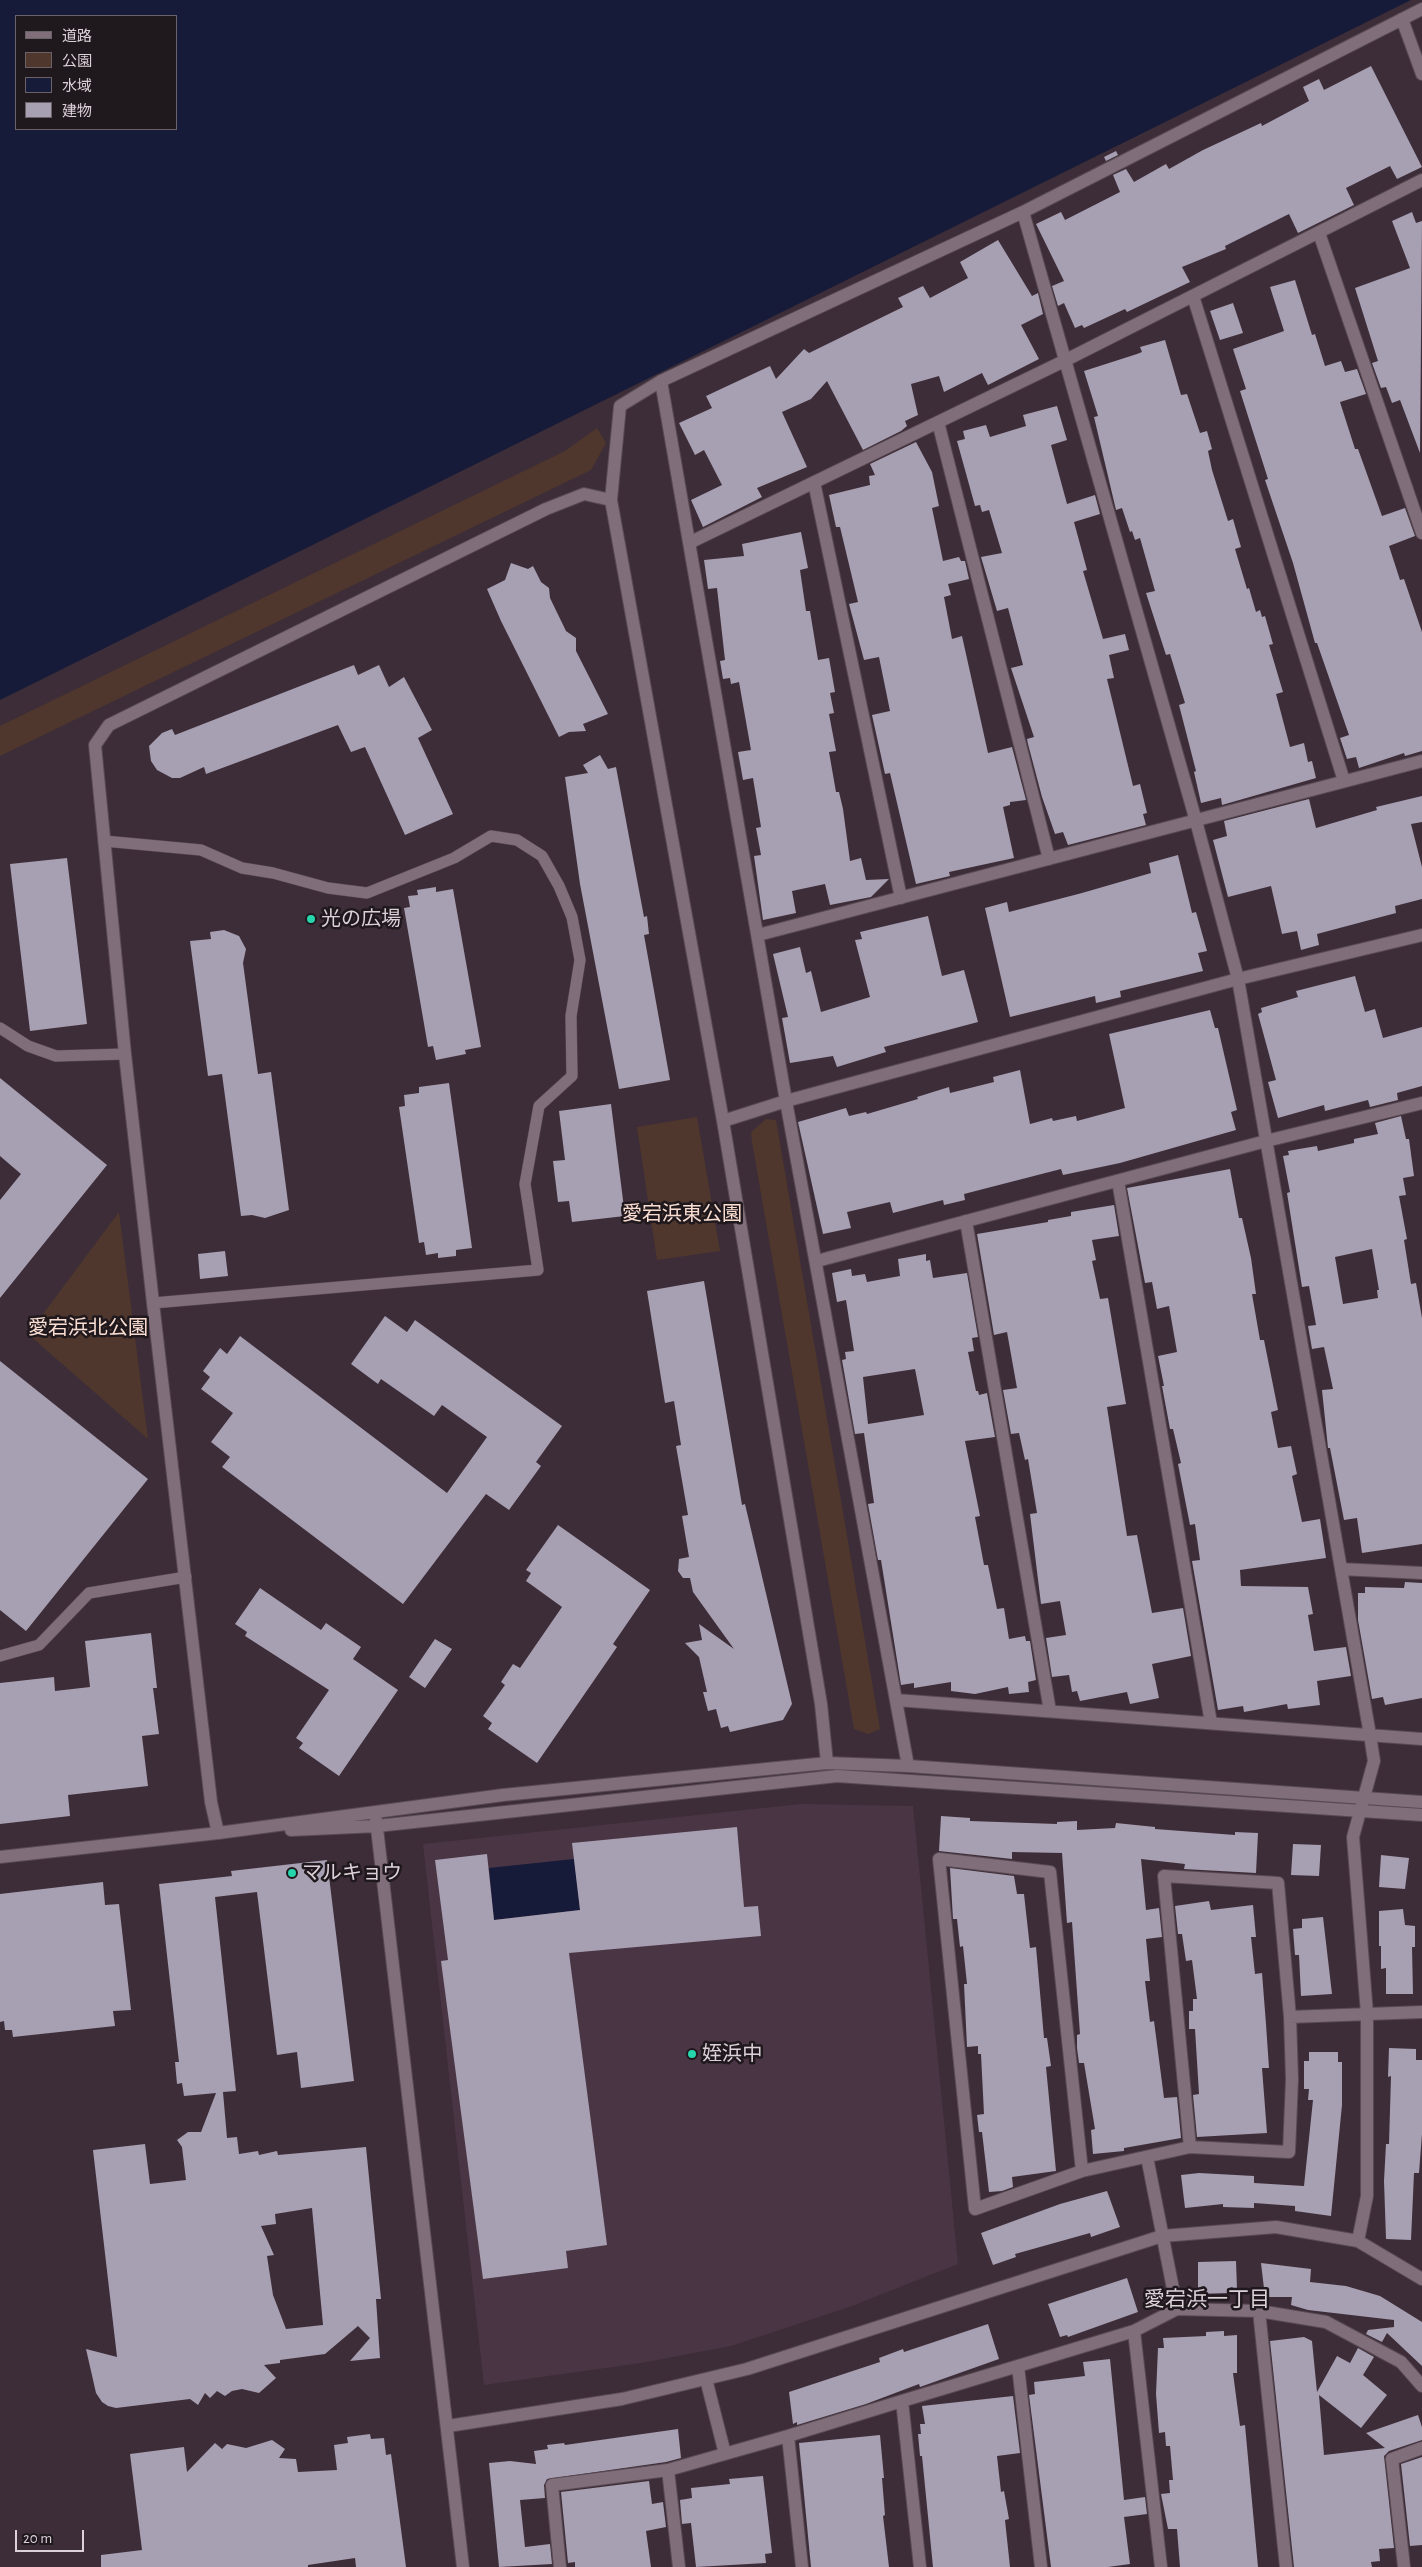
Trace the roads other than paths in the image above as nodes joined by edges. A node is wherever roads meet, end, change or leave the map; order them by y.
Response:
1 (1422, 10) edge
2 (1402, 19) junction
3 (1422, 74) edge
4 (1422, 180) edge
5 (1023, 212) junction
6 (1319, 233) junction
7 (1193, 296) junction
8 (1064, 361) junction
9 (661, 381) junction
10 (938, 422) junction
11 (814, 482) junction
12 (611, 500) junction
13 (1422, 533) edge
14 (691, 542) junction
15 (1422, 761) edge
16 (1344, 781) junction
17 (1196, 820) junction
18 (104, 841) junction
19 (1049, 859) junction
20 (901, 898) junction
21 (758, 935) junction
22 (1422, 935) edge
23 (1238, 979) junction
24 (0, 1028) edge
25 (125, 1054) junction
26 (786, 1101) junction
27 (1422, 1104) edge
28 (723, 1121) junction
29 (1266, 1141) junction
30 (1118, 1181) junction
31 (966, 1222) junction
32 (817, 1262) junction
33 (153, 1303) junction
34 (1341, 1569) junction
35 (1422, 1573) edge
36 (186, 1577) junction
37 (0, 1656) edge
38 (896, 1700) junction
39 (1050, 1712) junction
40 (1211, 1724) junction
41 (1370, 1735) junction
42 (1422, 1739) edge
43 (827, 1763) junction
44 (908, 1766) junction
45 (1364, 1798) junction
46 (1422, 1802) edge
47 (375, 1810) junction
48 (1360, 1812) junction
49 (1422, 1815) edge
50 (377, 1826) junction
51 (218, 1833) junction
52 (0, 1857) edge
53 (1422, 2012) edge
54 (1367, 2014) junction
55 (1290, 2016) junction
56 (1190, 2147) junction
57 (1147, 2157) junction
58 (1082, 2171) junction
59 (1162, 2236) junction
60 (1358, 2241) junction
61 (1422, 2279) edge
62 (1177, 2309) junction
63 (1259, 2311) junction
64 (1134, 2330) junction
65 (1018, 2366) junction
66 (706, 2379) junction
67 (1422, 2386) edge
68 (902, 2400) junction
69 (448, 2426) junction
70 (788, 2436) junction
71 (1422, 2448) edge
72 (725, 2454) junction
73 (668, 2470) junction
74 (463, 2567) edge
75 (560, 2567) edge
76 (679, 2567) edge
77 (802, 2567) edge
78 (920, 2567) edge
79 (1042, 2567) edge
80 (1162, 2567) edge
81 (1286, 2567) edge
82 (1404, 2567) edge

1 - 2 street
2 - 3 street
2 - 5 street
4 - 6 street
5 - 8 street
5 - 9 street
6 - 7 street
6 - 13 street
7 - 8 street
7 - 16 street
8 - 10 street
8 - 17 street
9 - 12 street
9 - 14 street
10 - 11 street
10 - 19 street
11 - 14 street
11 - 20 street
12 - 18 street
12 - 28 street
14 - 21 street
15 - 16 street
16 - 17 street
17 - 19 street
17 - 23 street
18 - 25 street
18 - 33 lane
19 - 20 street
20 - 21 street
21 - 26 street
22 - 23 street
23 - 26 street
23 - 29 street
24 - 25 lane
25 - 33 street
26 - 28 street
26 - 32 street
27 - 29 street
28 - 43 street
29 - 30 street
29 - 34 street
30 - 31 street
30 - 40 street
31 - 32 street
31 - 39 street
32 - 38 street
33 - 36 street
34 - 35 street
34 - 41 street
36 - 37 lane
36 - 51 street
38 - 39 street
38 - 44 street
39 - 40 street
40 - 41 street
41 - 42 street
41 - 45 street
43 - 44 street
43 - 47 street
44 - 45 street
45 - 46 street
45 - 48 street
47 - 50 street
47 - 51 street
48 - 49 street
48 - 50 street
48 - 54 street
50 - 51 street
50 - 69 street
51 - 52 street
53 - 54 street
54 - 55 street
54 - 60 street
55 - 56 street
55 - 56 street
56 - 57 street
57 - 58 street
57 - 59 street
58 - 58 street
59 - 60 street
59 - 62 street
59 - 66 street
60 - 61 street
62 - 63 street
62 - 64 street
63 - 67 street
63 - 81 street
64 - 65 street
64 - 80 street
65 - 68 street
65 - 79 street
66 - 69 street
66 - 72 street
68 - 70 street
68 - 78 street
69 - 74 street
70 - 72 street
70 - 77 street
71 - 82 street
72 - 73 street
73 - 75 street
73 - 76 street

